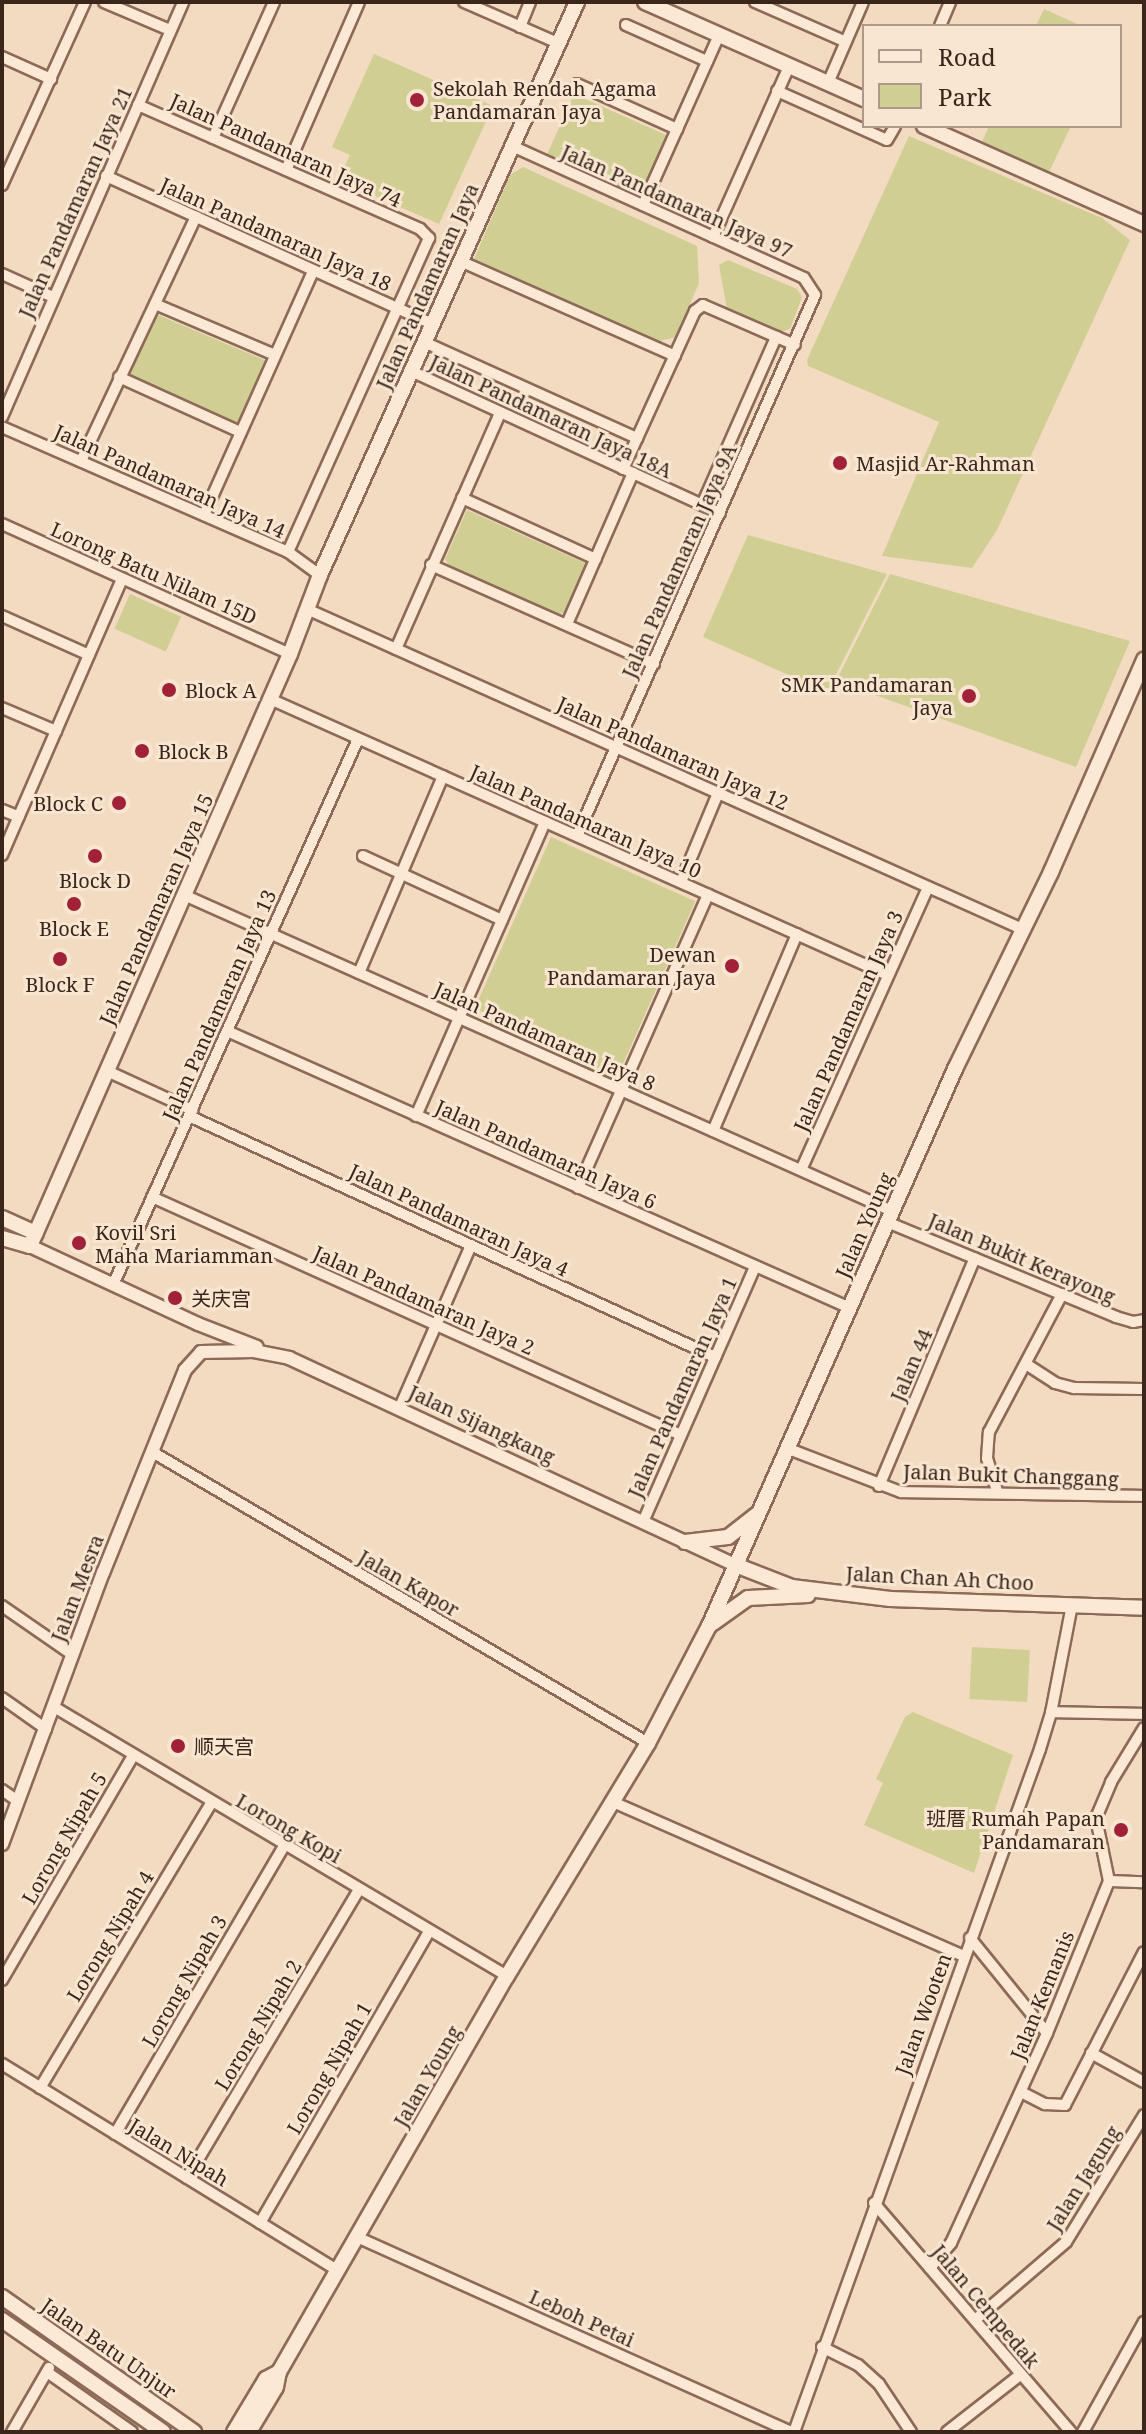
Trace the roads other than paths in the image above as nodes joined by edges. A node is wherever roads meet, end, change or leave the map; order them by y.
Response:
1 (85, 2) edge
2 (104, 2) edge
3 (183, 2) edge
4 (274, 2) edge
5 (359, 2) edge
6 (464, 2) edge
7 (530, 2) edge
8 (577, 2) edge
9 (645, 2) edge
10 (755, 2) edge
11 (863, 2) edge
12 (950, 2) edge
13 (665, 6) edge
14 (941, 24) edge
15 (626, 25) dead end
16 (520, 27) junction
17 (170, 30) junction
18 (719, 35) junction
19 (846, 42) junction
20 (558, 43) junction
21 (2, 57) edge
22 (707, 61) junction
23 (789, 66) junction
24 (51, 79) junction
25 (828, 83) junction
26 (577, 84) dead end
27 (777, 91) junction
28 (862, 98) edge
29 (138, 105) junction
30 (894, 128) edge
31 (928, 128) edge
32 (677, 129) junction
33 (213, 138) junction
34 (512, 146) junction
35 (286, 170) junction
36 (106, 176) junction
37 (3, 178) edge
38 (643, 205) junction
39 (196, 217) junction
40 (1144, 224) edge
41 (713, 237) junction
42 (460, 261) junction
43 (313, 271) junction
44 (2, 274) edge
45 (53, 297) junction
46 (814, 301) joint
47 (155, 304) junction
48 (398, 309) junction
49 (432, 324) junction
50 (776, 337) junction
51 (424, 342) junction
52 (795, 345) junction
53 (275, 355) junction
54 (675, 356) junction
55 (411, 371) junction
56 (119, 377) junction
57 (500, 413) junction
58 (2, 417) edge
59 (2, 427) edge
60 (240, 432) junction
61 (637, 438) junction
62 (81, 461) junction
63 (628, 471) junction
64 (462, 498) junction
65 (702, 505) junction
66 (720, 513) junction
67 (204, 515) junction
68 (2, 524) edge
69 (288, 552) junction
70 (596, 559) junction
71 (431, 565) junction
72 (122, 579) junction
73 (318, 581) junction
74 (309, 610) junction
75 (2, 616) edge
76 (567, 624) junction
77 (396, 649) junction
78 (290, 654) junction
79 (89, 655) junction
80 (1144, 660) edge
81 (654, 664) junction
82 (270, 699) junction
83 (2, 708) edge
84 (56, 731) junction
85 (358, 739) junction
86 (617, 747) junction
87 (443, 776) junction
88 (718, 793) junction
89 (2, 810) edge
90 (19, 817) junction
91 (545, 822) junction
92 (577, 836) junction
93 (2, 855) edge
94 (363, 856) dead end
95 (401, 874) junction
96 (681, 882) junction
97 (928, 887) junction
98 (184, 895) junction
99 (708, 895) junction
100 (502, 920) junction
101 (1022, 929) junction
102 (271, 933) junction
103 (797, 934) junction
104 (359, 973) junction
105 (888, 975) junction
106 (459, 1017) junction
107 (227, 1031) junction
108 (107, 1071) junction
109 (621, 1090) junction
110 (190, 1113) junction
111 (416, 1116) junction
112 (713, 1131) junction
113 (801, 1170) junction
114 (578, 1188) junction
115 (152, 1197) junction
116 (890, 1216) junction
117 (2, 1218) edge
118 (2, 1238) edge
119 (33, 1239) junction
120 (471, 1245) junction
121 (975, 1258) junction
122 (755, 1267) junction
123 (113, 1285) junction
124 (1062, 1294) junction
125 (850, 1308) junction
126 (1144, 1320) edge
127 (436, 1325) junction
128 (201, 1352) joint
129 (275, 1354) junction
130 (715, 1357) junction
131 (1026, 1364) junction
132 (1144, 1389) edge
133 (400, 1407) junction
134 (681, 1435) junction
135 (789, 1449) junction
136 (154, 1453) junction
137 (879, 1486) junction
138 (997, 1491) junction
139 (1144, 1496) edge
140 (766, 1502) junction
141 (643, 1522) junction
142 (685, 1542) junction
143 (738, 1566) junction
144 (847, 1594) junction
145 (1072, 1605) junction
146 (2, 1606) edge
147 (1144, 1608) edge
148 (709, 1626) junction
149 (73, 1655) junction
150 (2, 1698) edge
151 (54, 1707) junction
152 (1051, 1712) junction
153 (1144, 1714) edge
154 (1144, 1728) edge
155 (46, 1729) junction
156 (648, 1743) junction
157 (133, 1756) junction
158 (2, 1790) edge
159 (18, 1801) junction
160 (613, 1802) junction
161 (211, 1803) junction
162 (2, 1844) edge
163 (284, 1846) junction
164 (1109, 1881) junction
165 (1144, 1882) edge
166 (359, 1890) junction
167 (429, 1931) junction
168 (970, 1938) junction
169 (1144, 1952) edge
170 (963, 1956) junction
171 (507, 1976) junction
172 (2, 1980) edge
173 (1047, 2033) junction
174 (1091, 2053) junction
175 (2, 2064) edge
176 (1144, 2082) edge
177 (40, 2088) junction
178 (1021, 2092) junction
179 (1144, 2115) edge
180 (115, 2134) junction
181 (187, 2178) junction
182 (874, 2203) junction
183 (260, 2223) junction
184 (357, 2237) junction
185 (930, 2268) junction
186 (337, 2270) junction
187 (2, 2297) edge
188 (2, 2320) edge
189 (975, 2320) junction
190 (1144, 2322) edge
191 (822, 2347) junction
192 (55, 2356) junction
193 (47, 2372) junction
194 (279, 2372) junction
195 (1020, 2375) junction
196 (12, 2432) edge
197 (132, 2432) edge
198 (163, 2432) edge
199 (194, 2432) edge
200 (234, 2432) edge
201 (249, 2432) edge
202 (793, 2432) edge
203 (911, 2432) edge
204 (947, 2432) edge
205 (1071, 2432) edge
206 (1083, 2432) edge

1 - 24 street
2 - 17 street
3 - 17 street, Jalan Pandamaran Jaya 21
4 - 33 street
5 - 35 street
6 - 16 street
7 - 16 street
8 - 20 main road, Jalan Pandamaran Jaya
9 - 13 main road
10 - 19 street
11 - 19 street
12 - 14 street
13 - 18 main road
15 - 22 street
16 - 20 street
17 - 29 street, Jalan Pandamaran Jaya 21
18 - 22 street
18 - 23 main road
19 - 25 street
20 - 34 main road, Jalan Pandamaran Jaya
21 - 24 street
22 - 32 street
23 - 25 main road
23 - 27 street
24 - 37 street
25 - 28 main road
26 - 32 street
27 - 30 street
27 - 41 street
29 - 33 street, Jalan Pandamaran Jaya 74
29 - 36 street, Jalan Pandamaran Jaya 21
31 - 40 main road
32 - 38 street
33 - 35 street, Jalan Pandamaran Jaya 74
34 - 38 street, Jalan Pandamaran Jaya 97
34 - 42 main road, Jalan Pandamaran Jaya
35 - 48 street, Jalan Pandamaran Jaya 74
36 - 39 street, Jalan Pandamaran Jaya 18
36 - 45 street, Jalan Pandamaran Jaya 21
38 - 41 street, Jalan Pandamaran Jaya 97
39 - 43 street, Jalan Pandamaran Jaya 18
39 - 47 street
41 - 46 street, Jalan Pandamaran Jaya 97
42 - 49 main road, Jalan Pandamaran Jaya
42 - 54 street
43 - 48 street, Jalan Pandamaran Jaya 18
43 - 53 street
44 - 45 street
45 - 58 street, Jalan Pandamaran Jaya 21
46 - 52 street, Jalan Pandamaran Jaya 9A
47 - 53 street
47 - 56 street
48 - 49 street, Jalan Pandamaran Jaya 18
48 - 69 street
49 - 51 main road, Jalan Pandamaran Jaya
50 - 52 street
50 - 54 street
50 - 65 street
51 - 55 main road, Jalan Pandamaran Jaya
51 - 61 street
52 - 66 street, Jalan Pandamaran Jaya 9A
53 - 60 street
54 - 61 street
55 - 57 street, Jalan Pandamaran Jaya 18A
55 - 73 main road, Jalan Pandamaran Jaya
56 - 60 street
56 - 62 street
57 - 63 street, Jalan Pandamaran Jaya 18A
57 - 64 street
59 - 62 street, Jalan Pandamaran Jaya 14
60 - 67 street
61 - 63 street
62 - 67 street, Jalan Pandamaran Jaya 14
63 - 65 street, Jalan Pandamaran Jaya 18A
63 - 70 street
64 - 70 street
64 - 71 street
65 - 66 street, Jalan Pandamaran Jaya 18A
66 - 81 street, Jalan Pandamaran Jaya 9A
67 - 69 street, Jalan Pandamaran Jaya 14
68 - 72 street, Lorong Batu Nilam 15D
69 - 73 street, Jalan Pandamaran Jaya 14
70 - 76 street
71 - 76 street
71 - 77 street
72 - 78 street, Lorong Batu Nilam 15D
72 - 79 street
73 - 74 main road, Jalan Pandamaran Jaya 15
74 - 77 street, Jalan Pandamaran Jaya 12
74 - 78 main road, Jalan Pandamaran Jaya 15
75 - 79 street
76 - 81 street
77 - 86 street, Jalan Pandamaran Jaya 12
78 - 82 main road, Jalan Pandamaran Jaya 15
79 - 84 street
80 - 101 main road, Jalan Young
81 - 86 street, Jalan Pandamaran Jaya 9A
82 - 85 street, Jalan Pandamaran Jaya 10
82 - 98 main road, Jalan Pandamaran Jaya 15
83 - 84 street
84 - 90 street
85 - 87 street, Jalan Pandamaran Jaya 10
85 - 102 street, Jalan Pandamaran Jaya 13
86 - 88 street, Jalan Pandamaran Jaya 12
86 - 92 street, Jalan Pandamaran Jaya 9A
87 - 91 street, Jalan Pandamaran Jaya 10
87 - 95 street
88 - 96 street
88 - 97 street, Jalan Pandamaran Jaya 12
89 - 90 street
90 - 93 street
91 - 92 street, Jalan Pandamaran Jaya 10
91 - 100 street
92 - 96 street, Jalan Pandamaran Jaya 10
94 - 95 street
95 - 100 street
95 - 104 street
96 - 99 street, Jalan Pandamaran Jaya 10
97 - 101 street, Jalan Pandamaran Jaya 12
97 - 105 street, Jalan Pandamaran Jaya 3
98 - 102 street, Jalan Pandamaran Jaya 8
98 - 108 main road, Jalan Pandamaran Jaya 15
99 - 103 street, Jalan Pandamaran Jaya 10
99 - 109 street
100 - 106 street
101 - 116 main road, Jalan Young
102 - 104 street, Jalan Pandamaran Jaya 8
102 - 107 street, Jalan Pandamaran Jaya 13
103 - 105 street, Jalan Pandamaran Jaya 10
103 - 112 street
104 - 106 street, Jalan Pandamaran Jaya 8
105 - 113 street, Jalan Pandamaran Jaya 3
106 - 109 street, Jalan Pandamaran Jaya 8
106 - 111 street
107 - 110 street, Jalan Pandamaran Jaya 13
107 - 111 street, Jalan Pandamaran Jaya 6
108 - 110 street, Jalan Pandamaran Jaya 4
108 - 119 main road, Jalan Pandamaran Jaya 15
109 - 112 street, Jalan Pandamaran Jaya 8
109 - 114 street
110 - 115 street, Jalan Pandamaran Jaya 13
110 - 120 street, Jalan Pandamaran Jaya 4
111 - 114 street, Jalan Pandamaran Jaya 6
112 - 113 street, Jalan Pandamaran Jaya 8
113 - 116 street, Jalan Pandamaran Jaya 8
114 - 122 street, Jalan Pandamaran Jaya 6
115 - 123 street, Jalan Pandamaran Jaya 13
115 - 127 street, Jalan Pandamaran Jaya 2
116 - 121 street, Jalan Bukit Kerayong
116 - 125 main road, Jalan Young
117 - 119 main road
118 - 119 main road
119 - 123 street
120 - 127 street
120 - 130 street, Jalan Pandamaran Jaya 4
121 - 124 street, Jalan Bukit Kerayong
121 - 137 street, Jalan 44
122 - 125 street, Jalan Pandamaran Jaya 6
122 - 130 street, Jalan Pandamaran Jaya 1
123 - 129 street
124 - 126 street, Jalan Bukit Kerayong
124 - 131 street
125 - 135 main road, Jalan Young
127 - 133 street
127 - 134 street, Jalan Pandamaran Jaya 2
128 - 129 street, Jalan Sijangkang
128 - 136 street, Jalan Mesra
129 - 133 street, Jalan Sijangkang
130 - 134 street, Jalan Pandamaran Jaya 1
131 - 132 street
131 - 138 street
133 - 141 street, Jalan Sijangkang
134 - 141 street, Jalan Pandamaran Jaya 1
135 - 137 street, Jalan Bukit Changgang
135 - 140 main road, Jalan Young
136 - 149 street, Jalan Mesra
136 - 156 street, Jalan Kapor
137 - 138 street, Jalan Bukit Changgang
138 - 139 street, Jalan Bukit Changgang
140 - 142 main road
140 - 143 main road, Jalan Young
141 - 142 street, Jalan Sijangkang
142 - 143 street, Jalan Sijangkang
143 - 144 main road, Jalan Chan Ah Choo
143 - 148 main road, Jalan Young
144 - 145 main road, Jalan Chan Ah Choo
144 - 148 main road
145 - 147 main road, Jalan Chan Ah Choo
145 - 152 street, Jalan Wooten
146 - 149 street
148 - 156 main road, Jalan Young
149 - 151 street, Jalan Mesra
150 - 155 street
151 - 155 street, Jalan Mesra
151 - 157 street, Lorong Kopi
152 - 153 street
152 - 168 street, Jalan Wooten
154 - 164 street
155 - 159 street, Jalan Mesra
156 - 160 main road, Jalan Young
157 - 161 street, Lorong Kopi
157 - 172 street, Lorong Nipah 5
158 - 159 street
159 - 162 street, Jalan Mesra
160 - 170 street
160 - 171 main road, Jalan Young
161 - 163 street, Lorong Kopi
161 - 177 street, Lorong Nipah 4
163 - 166 street, Lorong Kopi
163 - 180 street, Lorong Nipah 3
164 - 165 street
164 - 173 street, Jalan Kemanis
166 - 167 street, Lorong Kopi
166 - 181 street, Lorong Nipah 2
167 - 171 street, Lorong Kopi
167 - 183 street, Lorong Nipah 1
168 - 170 street, Jalan Wooten
168 - 173 street
169 - 174 street
170 - 182 street, Jalan Wooten
171 - 184 main road, Jalan Young
173 - 178 street, Jalan Kemanis
174 - 176 street
174 - 178 street
175 - 177 street, Jalan Nipah
177 - 180 street, Jalan Nipah
178 - 185 street, Jalan Kemanis
179 - 189 street, Jalan Jagung
180 - 181 street, Jalan Nipah
181 - 183 street, Jalan Nipah
182 - 185 street, Jalan Cempedak
182 - 191 street, Jalan Wooten
183 - 186 street, Jalan Nipah
184 - 186 main road, Jalan Young
184 - 202 street, Leboh Petai
185 - 189 street, Jalan Cempedak
186 - 194 main road, Jalan Young
187 - 199 main road, Jalan Batu Unjur
188 - 192 main road, Jalan Batu Unjur
189 - 195 street, Jalan Cempedak
190 - 206 street
191 - 202 street, Jalan Wooten
191 - 203 street
192 - 193 street
192 - 198 main road, Jalan Batu Unjur
193 - 196 street
193 - 197 street
194 - 200 main road, Jalan Young
194 - 201 main road, Jalan Young
195 - 204 street
195 - 205 street, Jalan Cempedak

